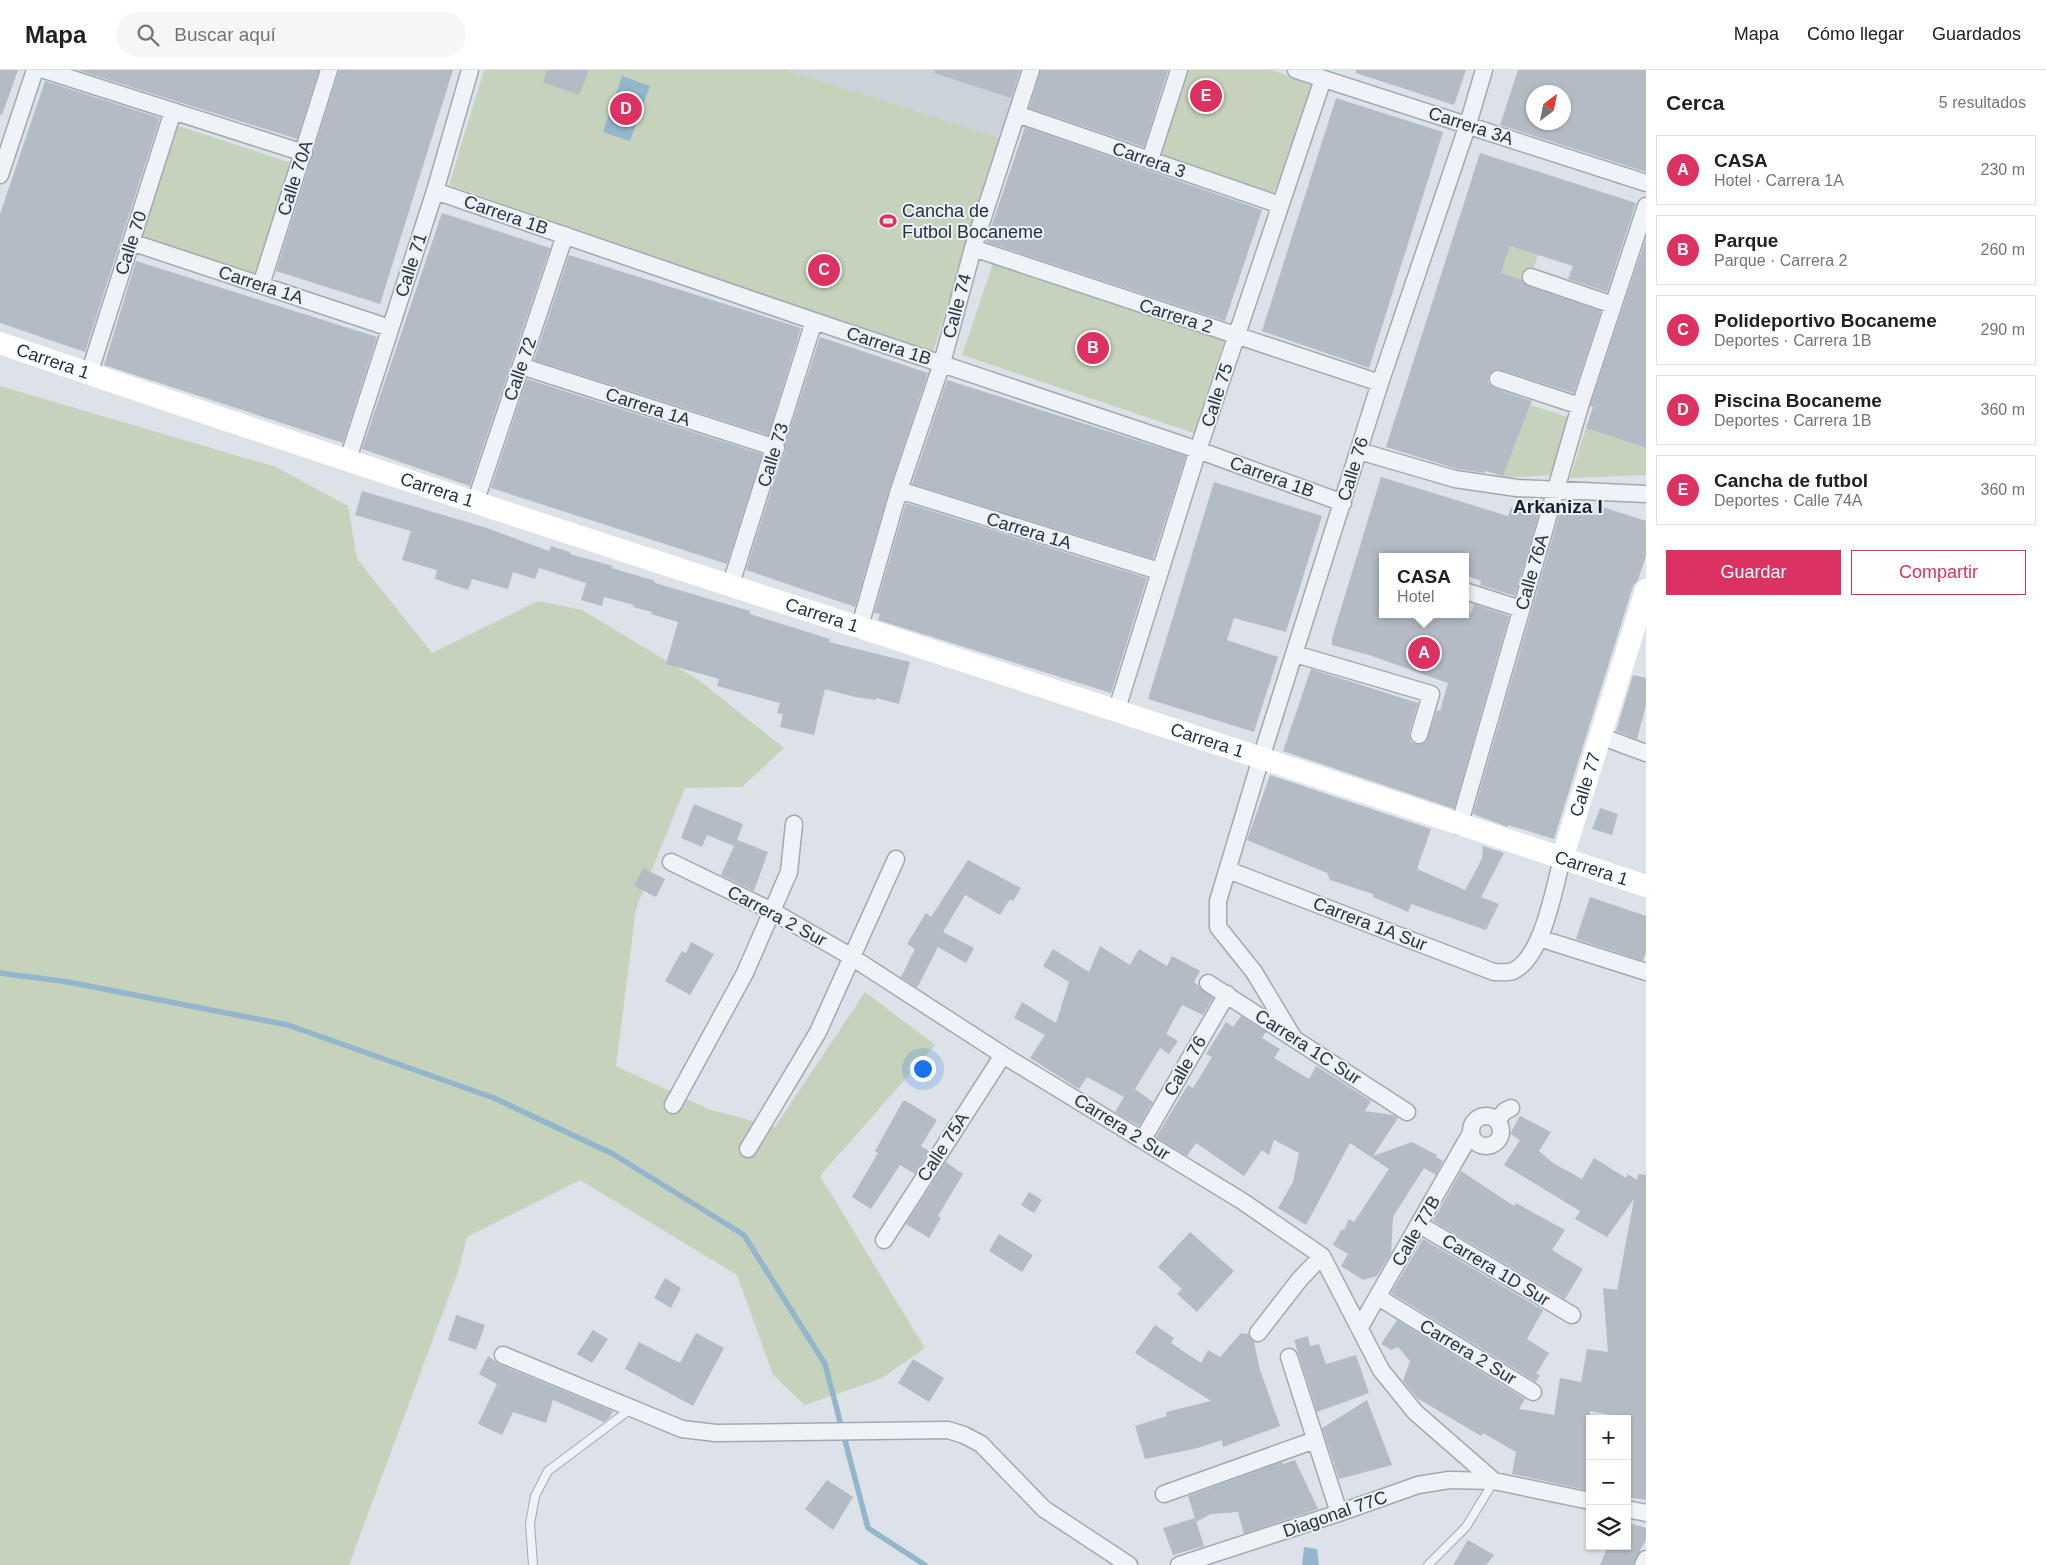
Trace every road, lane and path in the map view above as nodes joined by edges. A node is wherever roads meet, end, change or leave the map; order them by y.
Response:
1 (35, 70) edge
2 (44, 70) edge
3 (329, 70) edge
4 (470, 70) edge
5 (1031, 70) edge
6 (1179, 70) edge
7 (1296, 70) edge
8 (1484, 70) edge
9 (1322, 79) junction
10 (173, 111) junction
11 (1017, 114) junction
12 (1468, 124) junction
13 (304, 153) junction
14 (1150, 160) junction
15 (0, 175) edge
16 (1646, 183) edge
17 (435, 190) junction
18 (1280, 205) junction
19 (1646, 206) edge
20 (565, 235) junction
21 (131, 242) junction
22 (973, 248) junction
23 (1531, 277) dead end
24 (261, 285) junction
25 (1613, 305) junction
26 (814, 321) junction
27 (390, 328) junction
28 (1237, 336) junction
29 (0, 343) edge
30 (942, 363) junction
31 (521, 366) junction
32 (89, 374) junction
33 (1498, 379) dead end
34 (1380, 383) junction
35 (1580, 406) junction
36 (776, 448) junction
37 (1198, 450) junction
38 (1359, 451) junction
39 (348, 459) junction
40 (1556, 488) junction
41 (899, 490) junction
42 (1644, 496) edge
43 (475, 503) junction
44 (1343, 503) junction
45 (1159, 571) junction
46 (730, 588) junction
47 (1646, 590) edge
48 (1469, 592) edge
49 (1521, 609) junction
50 (1640, 628) edge
51 (858, 629) junction
52 (1295, 654) junction
53 (1116, 712) junction
54 (1419, 735) dead end
55 (1600, 736) junction
56 (1646, 753) edge
57 (1261, 758) junction
58 (794, 824) dead end
59 (1459, 826) junction
60 (896, 859) dead end
61 (1562, 859) junction
62 (671, 862) dead end
63 (1228, 870) junction
64 (1646, 886) edge
65 (772, 912) junction
66 (1539, 938) junction
67 (850, 956) junction
68 (1512, 972) joint
69 (1646, 972) edge
70 (1208, 983) dead end
71 (1227, 994) junction
72 (1293, 1036) junction
73 (1003, 1055) junction
74 (673, 1105) dead end
75 (1511, 1108) dead end
76 (1407, 1112) dead end
77 (1497, 1120) junction
78 (1471, 1133) junction
79 (1143, 1138) junction
80 (748, 1149) dead end
81 (1420, 1225) junction
82 (884, 1240) dead end
83 (1322, 1256) junction
84 (1378, 1297) junction
85 (1572, 1315) dead end
86 (1360, 1327) junction
87 (1258, 1333) dead end
88 (503, 1355) dead end
89 (1289, 1357) dead end
90 (1533, 1392) dead end
91 (633, 1407) junction
92 (1315, 1440) junction
93 (1494, 1480) junction
94 (1164, 1494) dead end
95 (1586, 1500) edge
96 (1631, 1510) edge
97 (1646, 1512) edge
98 (1339, 1513) junction
99 (1646, 1559) edge
100 (533, 1565) edge
101 (1129, 1565) edge
102 (1179, 1565) edge
103 (1428, 1565) edge
104 (1643, 1565) edge

1 - 15 street
2 - 10 street
3 - 13 street, Calle 70A
4 - 17 street, Calle 71
5 - 11 street, Calle 74
6 - 14 street
7 - 9 street, Carrera 3A
8 - 12 street, Calle 76
9 - 12 street, Carrera 3A
9 - 18 street, Calle 75
10 - 13 street
10 - 21 street, Calle 70
11 - 14 street, Carrera 3
11 - 22 street, Calle 74
12 - 16 street, Carrera 3A
12 - 34 street, Calle 76
13 - 24 street, Calle 70A
14 - 18 street, Carrera 3
17 - 20 street, Carrera 1B
17 - 27 street, Calle 71
18 - 28 street, Calle 75
19 - 25 street, Calle 76A
20 - 26 street, Carrera 1B
20 - 31 street, Calle 72
21 - 24 street, Carrera 1A
21 - 32 street, Calle 70
22 - 28 street, Carrera 2
22 - 30 street, Calle 74
23 - 25 street
24 - 27 street, Carrera 1A
25 - 35 street, Calle 76A
26 - 30 street, Carrera 1B
26 - 36 street, Calle 73
27 - 39 street, Calle 71
28 - 34 street, Carrera 2
28 - 37 street, Calle 75
29 - 32 street, Carrera 1
30 - 37 street, Carrera 1B
30 - 41 street, Calle 74
31 - 36 street, Carrera 1A
31 - 43 street, Calle 72
32 - 39 street, Carrera 1
33 - 35 street
34 - 38 street, Calle 76
35 - 40 street, Calle 76A
36 - 46 street, Calle 73
37 - 44 street, Carrera 1B
37 - 45 street, Calle 75
38 - 40 street
38 - 44 street, Calle 76
39 - 43 street, Carrera 1
40 - 42 street
40 - 49 street, Calle 76A
41 - 45 street, Carrera 1A
41 - 51 street, Calle 74
43 - 46 street, Carrera 1
44 - 52 street, Calle 76
45 - 53 street, Calle 75
46 - 51 street, Carrera 1
47 - 50 street, Calle 77
48 - 49 street
49 - 59 street, Calle 76A
50 - 55 street, Calle 77
51 - 53 street, Carrera 1
52 - 54 street
52 - 57 street, Calle 76
53 - 57 street, Carrera 1
55 - 56 street
55 - 61 street, Calle 77
57 - 59 street, Carrera 1
57 - 63 street, Calle 76
58 - 65 street
59 - 61 street, Carrera 1
60 - 67 street
61 - 64 street, Carrera 1
61 - 66 street, Calle 77
62 - 65 street, Carrera 2 Sur
63 - 68 street, Carrera 1A Sur
63 - 72 street, Calle 76
65 - 67 street, Carrera 2 Sur
65 - 74 street
66 - 68 street, Calle 77
66 - 69 street
67 - 73 street, Carrera 2 Sur
67 - 80 street
70 - 71 street, Carrera 1C Sur
71 - 72 street, Carrera 1C Sur
71 - 79 street, Calle 76
72 - 76 street, Carrera 1C Sur
73 - 79 street, Carrera 2 Sur
73 - 82 street, Calle 75A
75 - 77 street
77 - 78 street
77 - 78 street
78 - 81 street, Calle 77B
79 - 83 street, Carrera 2 Sur
81 - 84 street, Calle 77B
81 - 85 street, Carrera 1D Sur
83 - 86 street, Carrera 2 Sur
83 - 87 street
84 - 86 street, Calle 77B
84 - 90 street, Carrera 2 Sur
86 - 93 street, Carrera 2 Sur
88 - 91 street
89 - 92 street
91 - 100 lane
91 - 101 street
92 - 94 street
92 - 98 street
93 - 95 street, Diagonal 77C
93 - 98 street, Diagonal 77C
93 - 103 lane
96 - 97 street
98 - 102 street, Diagonal 77C
99 - 104 street

